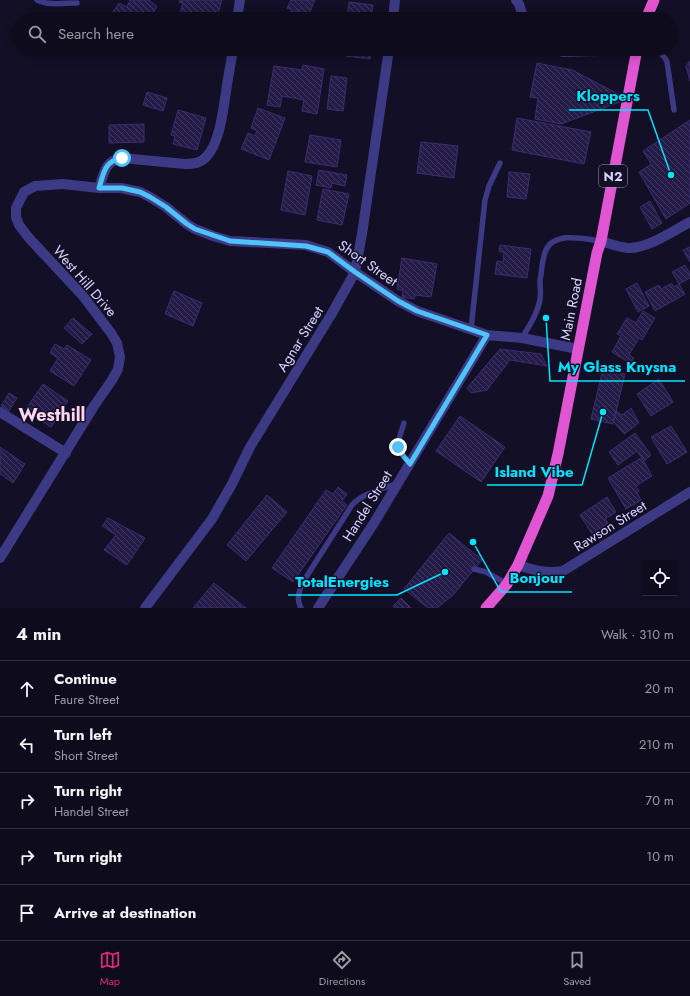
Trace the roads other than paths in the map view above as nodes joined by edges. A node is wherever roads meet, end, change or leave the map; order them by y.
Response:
1 (37, 0) edge
2 (240, 0) edge
3 (396, 0) edge
4 (516, 0) edge
5 (654, 0) edge
6 (77, 3) dead end
7 (238, 12) edge
8 (394, 12) edge
9 (522, 12) edge
10 (649, 12) edge
11 (232, 56) edge
12 (388, 56) edge
13 (636, 56) edge
14 (663, 56) edge
15 (628, 99) junction
16 (623, 110) dead end
17 (674, 110) dead end
18 (500, 162) dead end
19 (99, 188) junction
20 (690, 222) edge
21 (601, 241) junction
22 (355, 272) junction
23 (471, 329) junction
24 (487, 335) junction
25 (522, 338) junction
26 (578, 349) junction
27 (0, 412) edge
28 (404, 423) dead end
29 (66, 453) junction
30 (410, 464) junction
31 (398, 483) junction
32 (690, 492) edge
33 (0, 558) edge
34 (518, 565) junction
35 (474, 569) dead end
36 (506, 584) junction
37 (145, 608) edge
38 (301, 608) edge
39 (318, 608) edge
40 (486, 608) edge

1 - 6 lane
2 - 7 street
3 - 8 street
4 - 9 street
5 - 10 highway
11 - 19 street
12 - 22 street, Agnar Street
13 - 15 highway, Main Road / N2
14 - 17 lane
15 - 16 lane
15 - 21 highway, Main Road / N2
18 - 23 lane
19 - 22 street, Short Street
19 - 29 street, West Hill Drive
20 - 21 street
21 - 25 lane
21 - 26 highway, Main Road / N2
22 - 23 street, Short Street
22 - 37 street, Agnar Street
23 - 24 street, Short Street
24 - 25 street, Short Street
24 - 30 street, Handel Street
25 - 26 street, Short Street
26 - 34 highway, Main Road / N2
27 - 29 street
28 - 30 lane
29 - 33 street, West Hill Drive
30 - 31 street, Handel Street
31 - 38 lane
31 - 39 street, Handel Street
32 - 34 street, Rawson Street
34 - 36 highway, Main Road / N2
35 - 36 lane
36 - 40 highway, Main Road / N2

